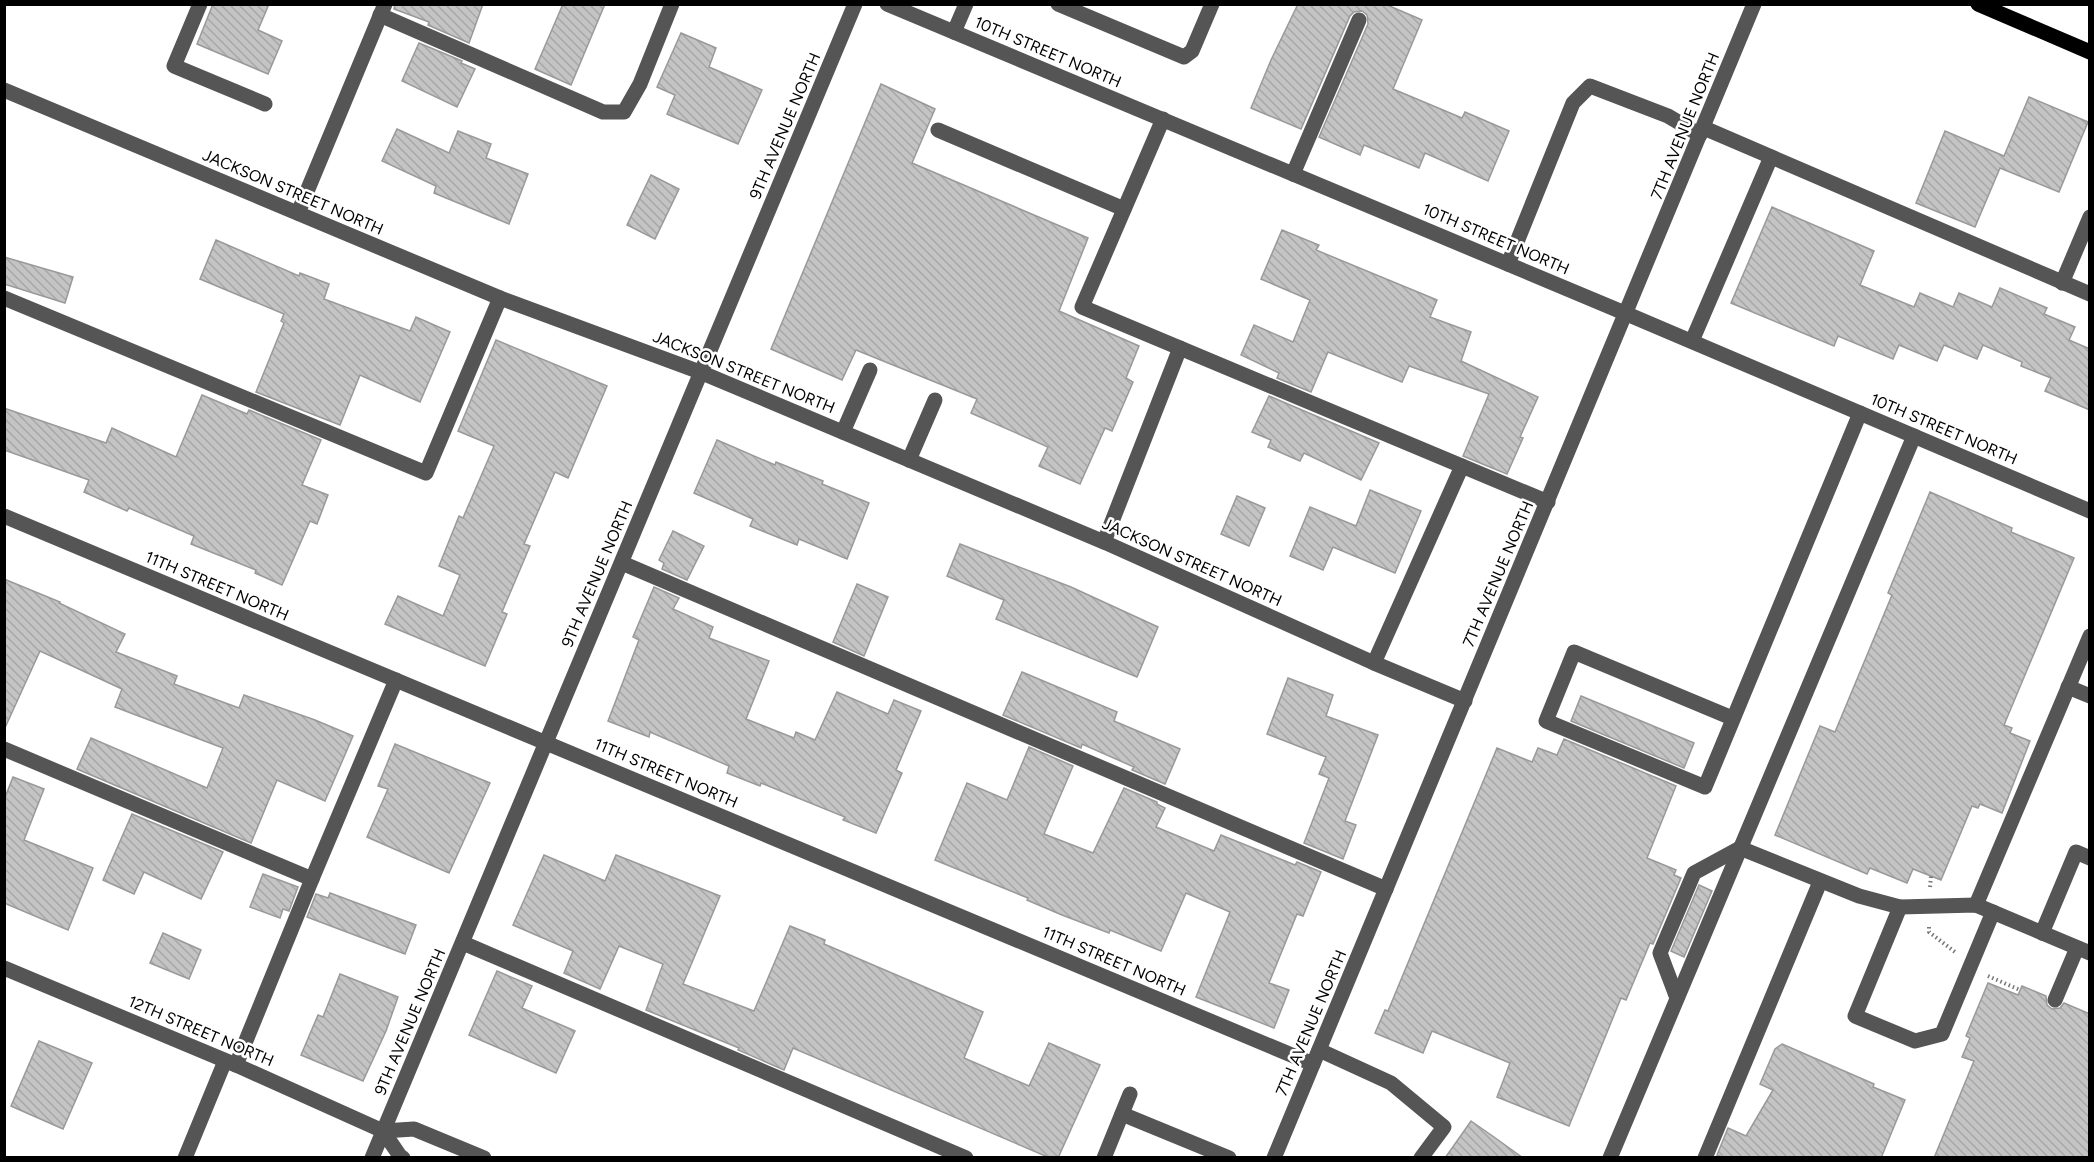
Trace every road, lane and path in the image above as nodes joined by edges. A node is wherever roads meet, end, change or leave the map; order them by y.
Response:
1 (200, 4) edge
2 (672, 4) edge
3 (855, 4) edge
4 (888, 4) edge
5 (966, 4) edge
6 (1058, 4) edge
7 (1212, 4) edge
8 (1754, 4) edge
9 (1978, 4) edge
10 (1994, 8) edge
11 (382, 10) edge
12 (1359, 20) dead end
13 (954, 32) junction
14 (2090, 52) edge
15 (4, 90) edge
16 (265, 104) dead end
17 (1162, 119) junction
18 (938, 130) dead end
19 (1702, 131) junction
20 (1771, 157) junction
21 (1293, 174) junction
22 (1124, 209) junction
23 (298, 213) junction
24 (2090, 217) edge
25 (1509, 264) junction
26 (2062, 283) junction
27 (2090, 294) edge
28 (4, 298) edge
29 (500, 298) junction
30 (1627, 314) junction
31 (1692, 341) junction
32 (1180, 348) junction
33 (870, 370) dead end
34 (700, 372) junction
35 (935, 400) dead end
36 (1860, 413) junction
37 (843, 432) junction
38 (1914, 436) junction
39 (909, 460) junction
40 (1462, 466) junction
41 (1548, 502) junction
42 (2090, 511) edge
43 (4, 516) edge
44 (1104, 542) junction
45 (622, 563) junction
46 (2090, 636) edge
47 (1374, 663) junction
48 (396, 680) junction
49 (2068, 687) junction
50 (2090, 696) edge
51 (1465, 700) junction
52 (1732, 718) junction
53 (546, 743) junction
54 (4, 749) edge
55 (1740, 848) junction
56 (2090, 858) edge
57 (312, 879) junction
58 (1820, 882) junction
59 (1386, 890) junction
60 (1976, 905) junction
61 (1900, 907) junction
62 (1993, 912) junction
63 (2042, 933) junction
64 (463, 943) junction
65 (2083, 950) edge
66 (6, 972) edge
67 (1677, 998) junction
68 (2055, 1000) dead end
69 (1316, 1057) junction
70 (231, 1063) junction
71 (1130, 1094) dead end
72 (1122, 1114) junction
73 (383, 1131) junction
74 (184, 1158) edge
75 (372, 1158) edge
76 (403, 1158) edge
77 (484, 1158) edge
78 (966, 1158) edge
79 (1104, 1158) edge
80 (1229, 1158) edge
81 (1274, 1158) edge
82 (1421, 1158) edge
83 (1610, 1158) edge
84 (1705, 1158) edge

1 - 16 street
2 - 11 street
3 - 34 street, 9TH AVENUE NORTH
4 - 13 street, 10TH STREET NORTH
5 - 13 street
6 - 7 street
8 - 19 street, 7TH AVENUE NORTH
9 - 10 main road
10 - 14 main road
11 - 23 street
12 - 21 street
13 - 17 street, 10TH STREET NORTH
15 - 23 street, JACKSON STREET NORTH
17 - 21 street, 10TH STREET NORTH
17 - 22 street
18 - 22 street
19 - 20 street
19 - 25 street
19 - 30 street, 7TH AVENUE NORTH
20 - 26 street
20 - 31 street
21 - 25 street, 10TH STREET NORTH
22 - 32 street
23 - 29 street, JACKSON STREET NORTH
24 - 26 street
25 - 30 street, 10TH STREET NORTH
26 - 27 street
28 - 29 street
29 - 34 street, JACKSON STREET NORTH
30 - 31 street, 10TH STREET NORTH
30 - 41 street, 7TH AVENUE NORTH
31 - 36 street, 10TH STREET NORTH
32 - 40 street
32 - 44 street
33 - 37 street
34 - 37 street, JACKSON STREET NORTH
34 - 45 street, 9TH AVENUE NORTH
35 - 39 street
36 - 38 street, 10TH STREET NORTH
36 - 52 street
37 - 39 street, JACKSON STREET NORTH
38 - 42 street, 10TH STREET NORTH
38 - 55 street
39 - 44 street, JACKSON STREET NORTH
40 - 41 street
40 - 47 street
41 - 51 street, 7TH AVENUE NORTH
43 - 48 street, 11TH STREET NORTH
44 - 47 street, JACKSON STREET NORTH
45 - 53 street, 9TH AVENUE NORTH
45 - 59 street
46 - 49 street
47 - 51 street, JACKSON STREET NORTH
48 - 53 street, 11TH STREET NORTH
48 - 57 street
49 - 50 street
49 - 60 street
51 - 59 street, 7TH AVENUE NORTH
52 - 52 street
53 - 64 street, 9TH AVENUE NORTH
53 - 69 street, 11TH STREET NORTH
54 - 57 street
55 - 58 street
55 - 67 street
55 - 67 street
56 - 63 street
57 - 70 street
58 - 61 street
58 - 84 street
59 - 69 street, 7TH AVENUE NORTH
60 - 61 street
60 - 62 street
61 - 62 street
62 - 63 street
63 - 65 street
64 - 73 street, 9TH AVENUE NORTH
64 - 78 street
65 - 68 street
66 - 70 street, 12TH STREET NORTH
67 - 83 street
69 - 81 street, 7TH AVENUE NORTH
69 - 82 street, 11TH STREET NORTH
70 - 73 street, 12TH STREET NORTH
70 - 74 street
71 - 72 street
72 - 79 street
72 - 80 street
73 - 75 street, 9TH AVENUE NORTH
73 - 76 street
73 - 77 street, 12TH STREET NORTH

